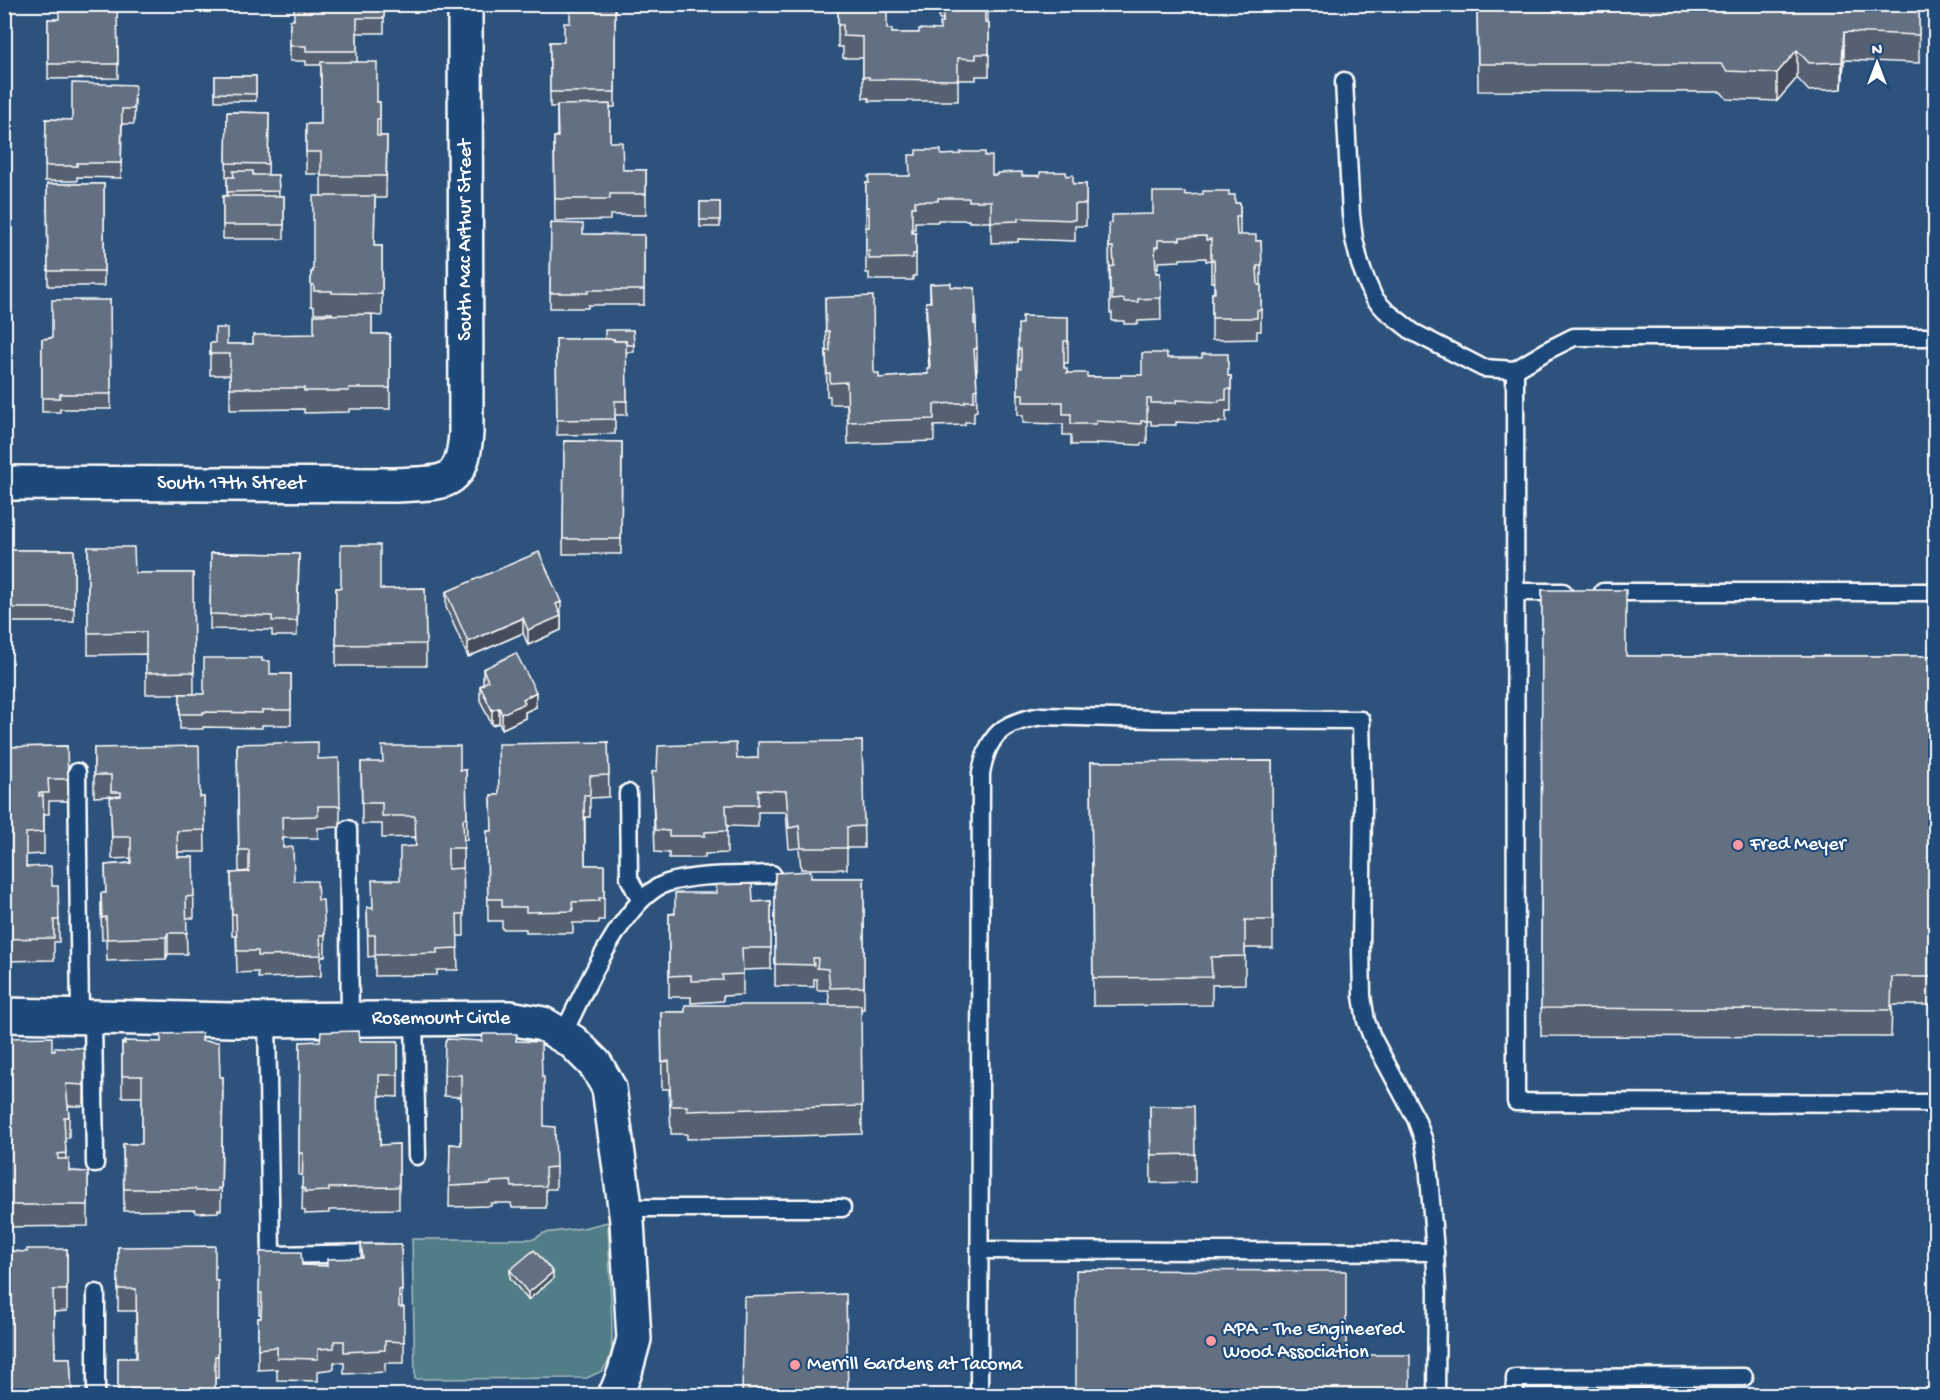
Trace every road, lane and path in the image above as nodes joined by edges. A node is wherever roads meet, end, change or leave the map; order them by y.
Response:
1 (465, 4) edge
2 (1344, 81) dead end
3 (1935, 337) edge
4 (1515, 369) junction
5 (456, 474) joint
6 (4, 483) edge
7 (1516, 592) junction
8 (1935, 592) edge
9 (78, 772) dead end
10 (628, 793) dead end
11 (348, 829) dead end
12 (772, 874) edge
13 (640, 900) junction
14 (4, 1015) edge
15 (86, 1016) junction
16 (414, 1018) junction
17 (267, 1019) junction
18 (350, 1019) junction
19 (562, 1036) junction
20 (1935, 1103) edge
21 (417, 1156) dead end
22 (95, 1164) dead end
23 (626, 1208) junction
24 (842, 1208) dead end
25 (980, 1250) junction
26 (1435, 1252) junction
27 (383, 1253) edge
28 (96, 1293) dead end
29 (1744, 1377) dead end
30 (96, 1395) edge
31 (614, 1395) edge
32 (979, 1395) edge
33 (1436, 1395) edge
34 (1515, 1395) edge

1 - 5 street, South Mac Arthur Street
2 - 4 lane
3 - 4 lane
4 - 7 lane
5 - 6 street, South 17th Street
7 - 8 lane
7 - 20 lane
9 - 15 lane
10 - 13 lane
11 - 18 lane
12 - 13 lane
13 - 19 lane
14 - 15 street, Rosemount Circle
15 - 17 street, Rosemount Circle
15 - 22 lane
16 - 18 street, Rosemount Circle
16 - 19 street, Rosemount Circle
16 - 21 lane
17 - 18 street, Rosemount Circle
17 - 27 lane
19 - 23 street, Rosemount Circle
23 - 24 lane
23 - 31 street, Rosemount Circle
25 - 26 lane
25 - 26 lane
25 - 32 lane
26 - 33 lane
28 - 30 lane
29 - 34 lane

